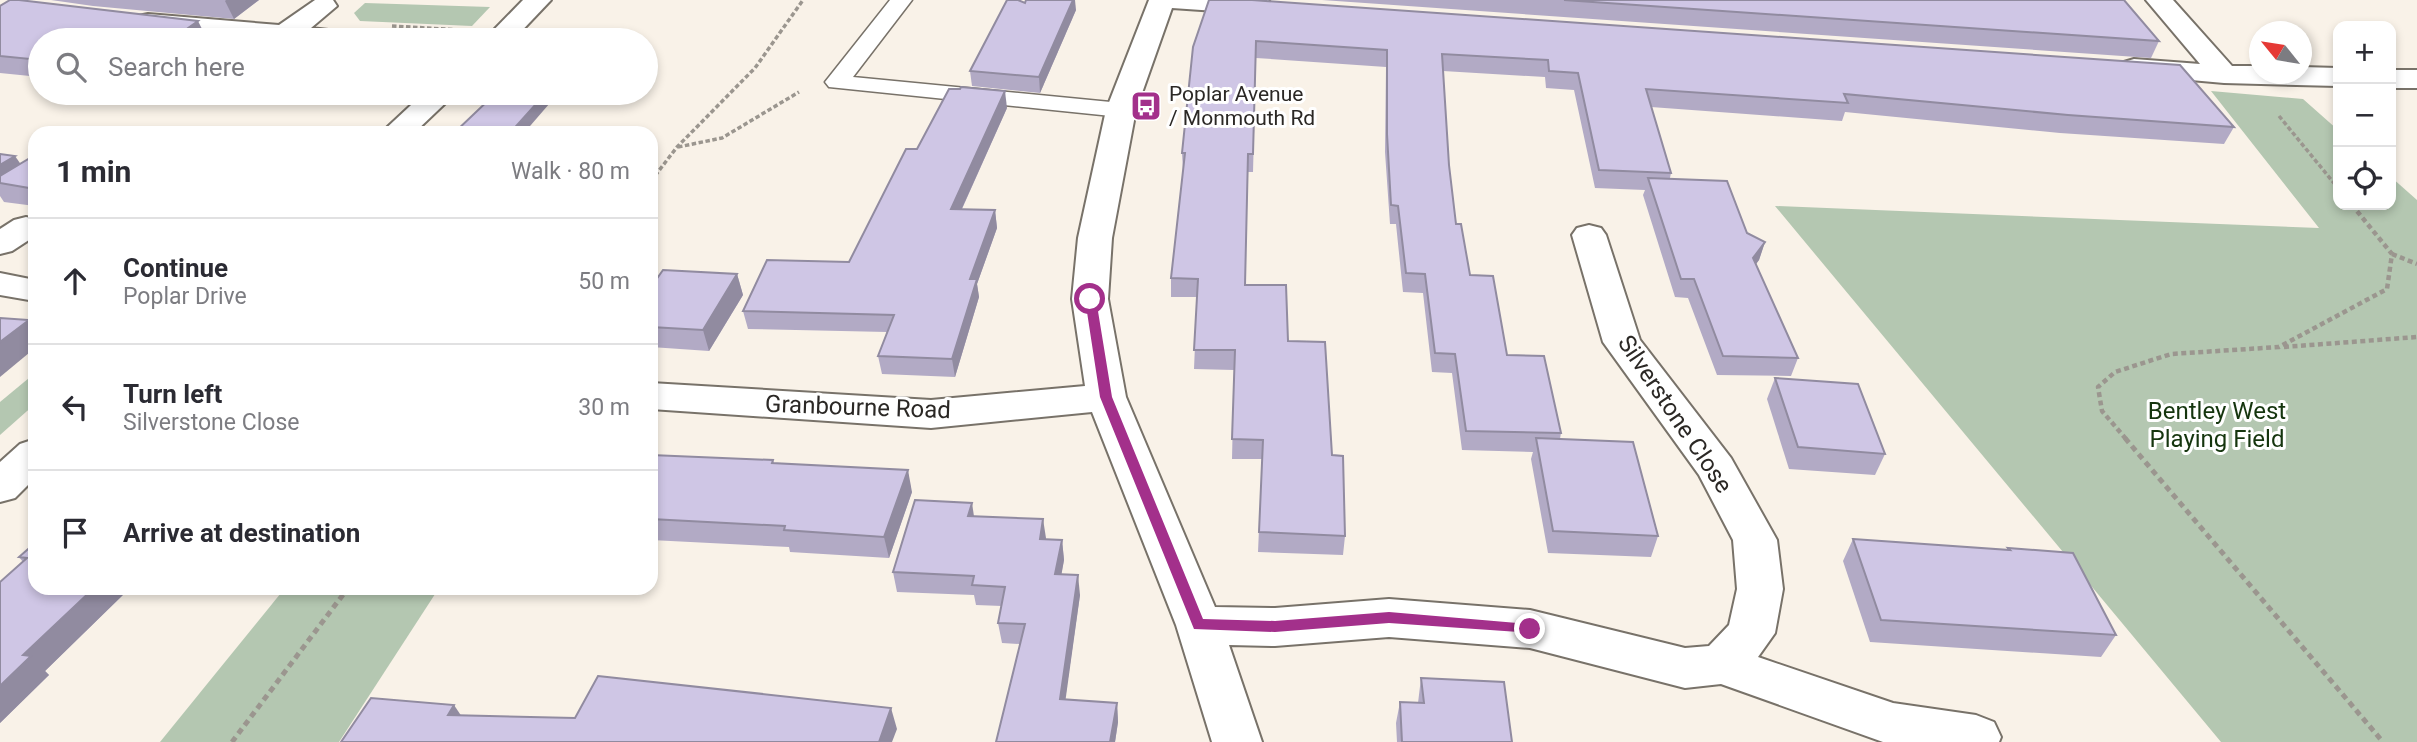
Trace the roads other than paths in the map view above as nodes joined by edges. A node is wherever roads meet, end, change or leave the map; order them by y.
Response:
1 (538, 0) edge
2 (901, 0) edge
3 (1162, 0) edge
4 (1171, 0) edge
5 (2159, 0) edge
6 (324, 6) dead end
7 (1282, 8) edge
8 (120, 19) edge
9 (227, 28) edge
10 (293, 28) edge
11 (510, 28) edge
12 (2113, 66) edge
13 (2235, 74) junction
14 (2333, 77) edge
15 (2396, 79) edge
16 (2417, 79) edge
17 (428, 105) edge
18 (1121, 110) junction
19 (404, 126) edge
20 (1589, 235) dead end
21 (658, 396) edge
22 (1106, 397) junction
23 (28, 460) edge
24 (0, 486) edge
25 (1199, 625) junction
26 (1723, 664) junction
27 (1976, 737) dead end
28 (1237, 742) edge

1 - 11 street
2 - 18 lane
3 - 18 street
4 - 7 street
5 - 13 street
6 - 10 street
8 - 9 street
12 - 13 street
13 - 14 street
15 - 16 street
17 - 19 street
18 - 22 street
20 - 26 street, Silverstone Close
21 - 22 street, Granbourne Road
22 - 25 street
23 - 24 street
25 - 26 street
25 - 28 street
26 - 27 street

